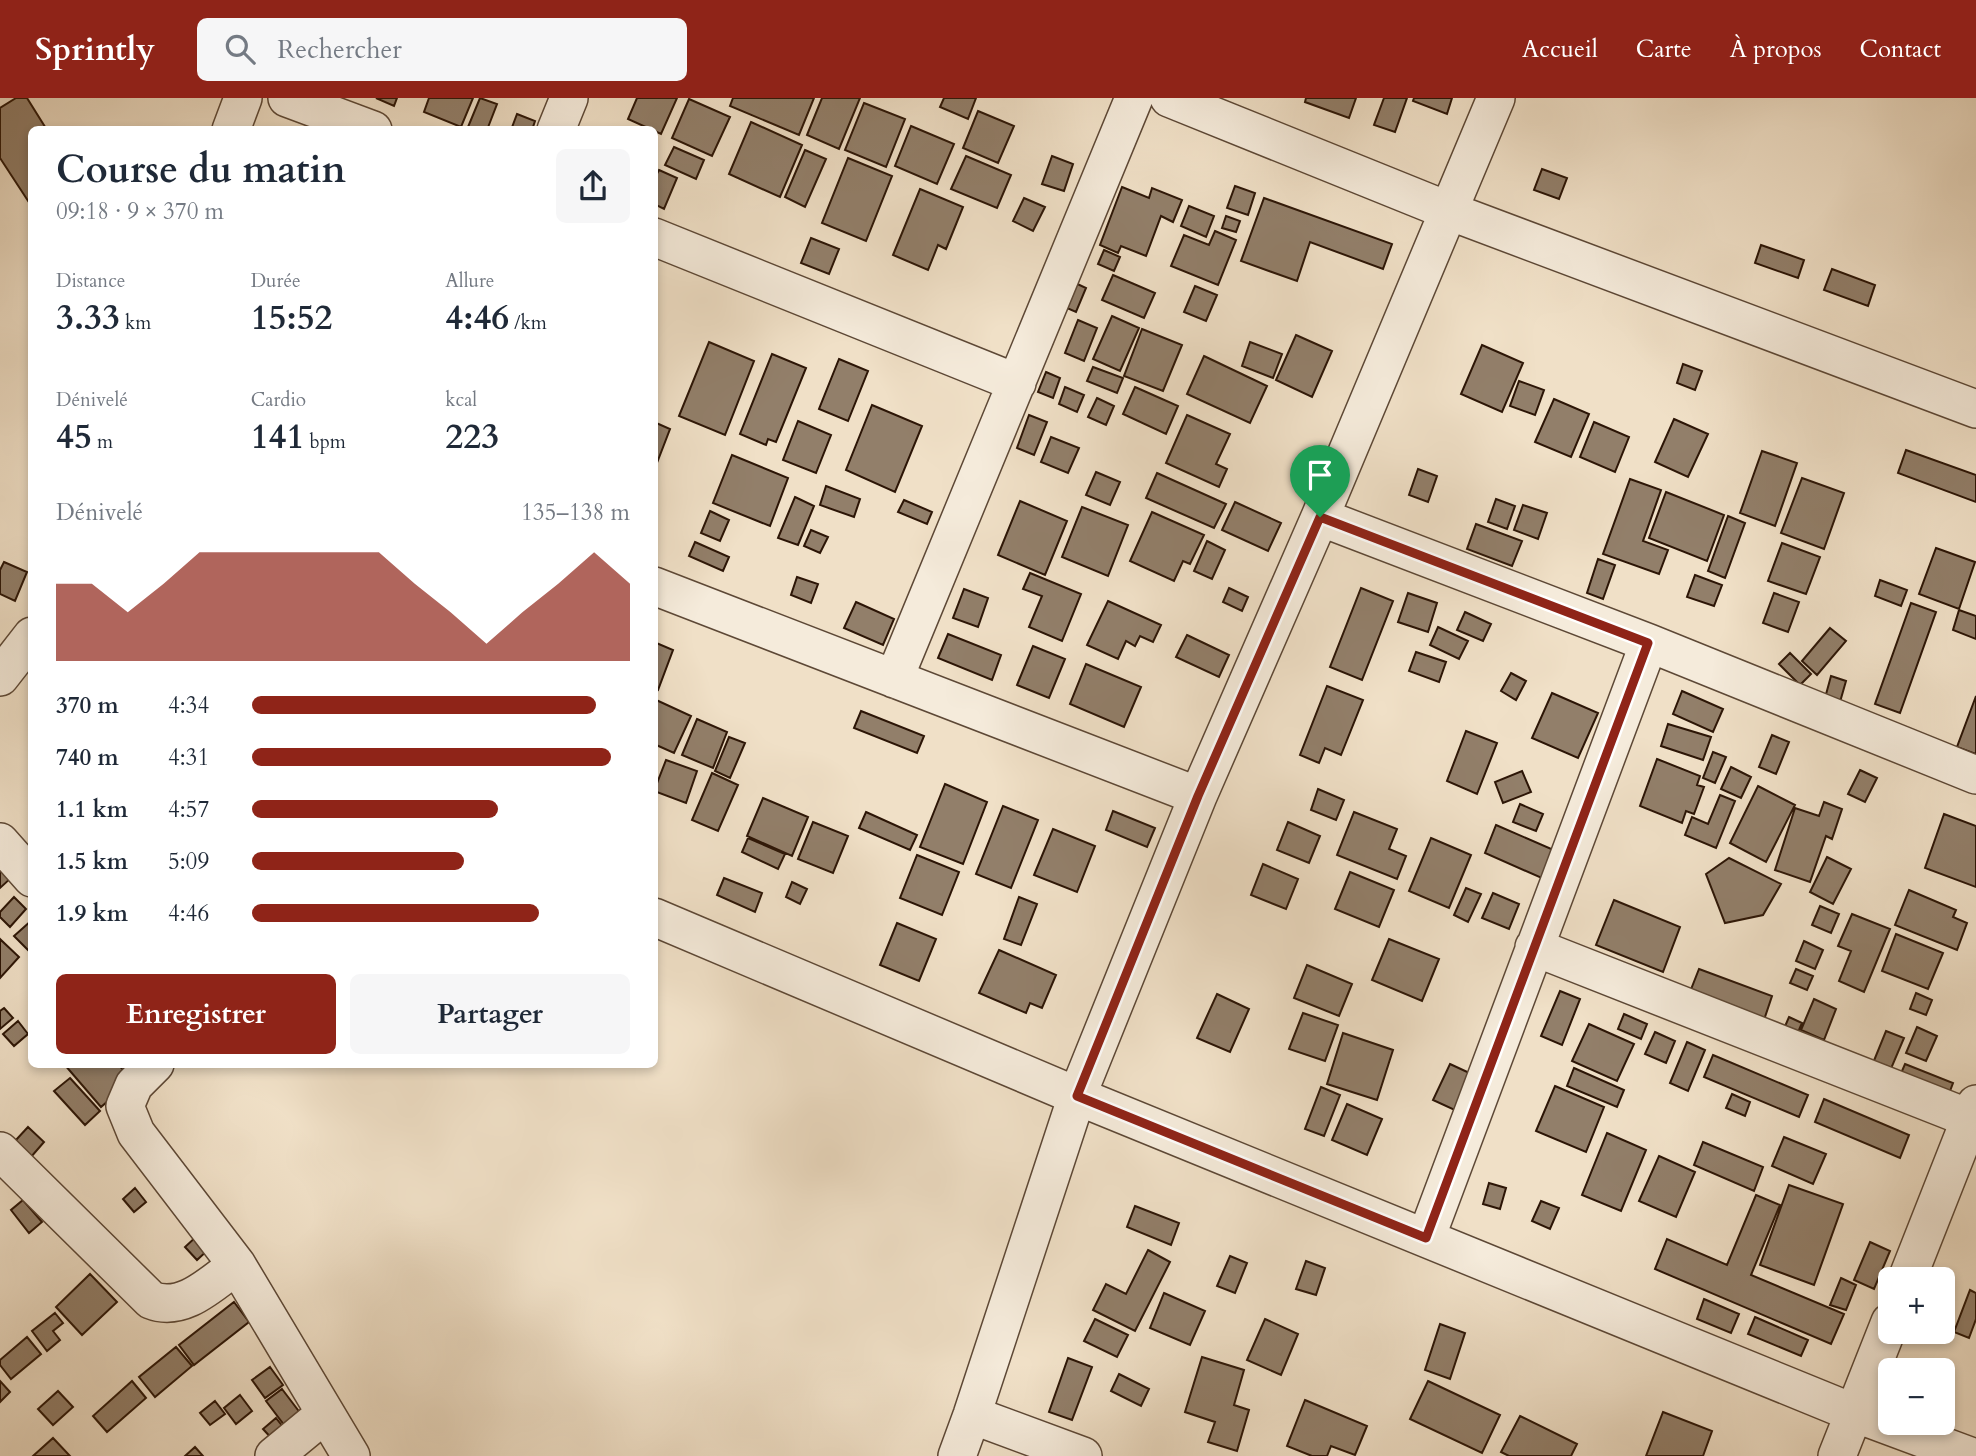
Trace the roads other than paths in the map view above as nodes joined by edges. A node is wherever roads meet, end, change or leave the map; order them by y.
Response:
1 (243, 98) edge
2 (287, 98) edge
3 (569, 98) edge
4 (1134, 98) edge
5 (1169, 98) edge
6 (1496, 98) edge
7 (232, 126) edge
8 (362, 126) edge
9 (558, 126) edge
10 (1449, 211) junction
11 (658, 239) edge
12 (1017, 383) junction
13 (1976, 409) edge
14 (1320, 517) junction
15 (658, 588) edge
16 (28, 643) edge
17 (1648, 643) junction
18 (0, 677) edge
19 (894, 679) junction
20 (1976, 775) edge
21 (1198, 796) junction
22 (0, 842) edge
23 (28, 874) edge
24 (658, 919) edge
25 (1534, 947) junction
26 (151, 1068) edge
27 (1077, 1096) junction
28 (1974, 1114) edge
29 (0, 1151) edge
30 (1426, 1238) junction
31 (237, 1265) junction
32 (1912, 1267) edge
33 (1881, 1344) edge
34 (1854, 1413) junction
35 (325, 1414) junction
36 (972, 1415) junction
37 (274, 1456) edge
38 (351, 1456) edge
39 (957, 1456) edge
40 (1083, 1456) edge
41 (1837, 1456) edge
42 (1970, 1456) edge

1 - 7 street
2 - 8 street
3 - 9 street
4 - 12 street
5 - 10 street
6 - 10 street
10 - 13 street
10 - 14 street
11 - 12 street
12 - 19 street
14 - 17 street
14 - 21 street
15 - 19 street
16 - 18 street
17 - 20 street
17 - 25 street
19 - 21 street
21 - 27 street
22 - 23 street
24 - 27 street
25 - 28 street
25 - 30 street
26 - 31 street
27 - 30 street
27 - 36 street
28 - 32 street
29 - 31 street
30 - 34 street
31 - 35 street
33 - 34 street
34 - 41 street
34 - 42 street
35 - 37 street
35 - 38 street
36 - 39 street
36 - 40 street

